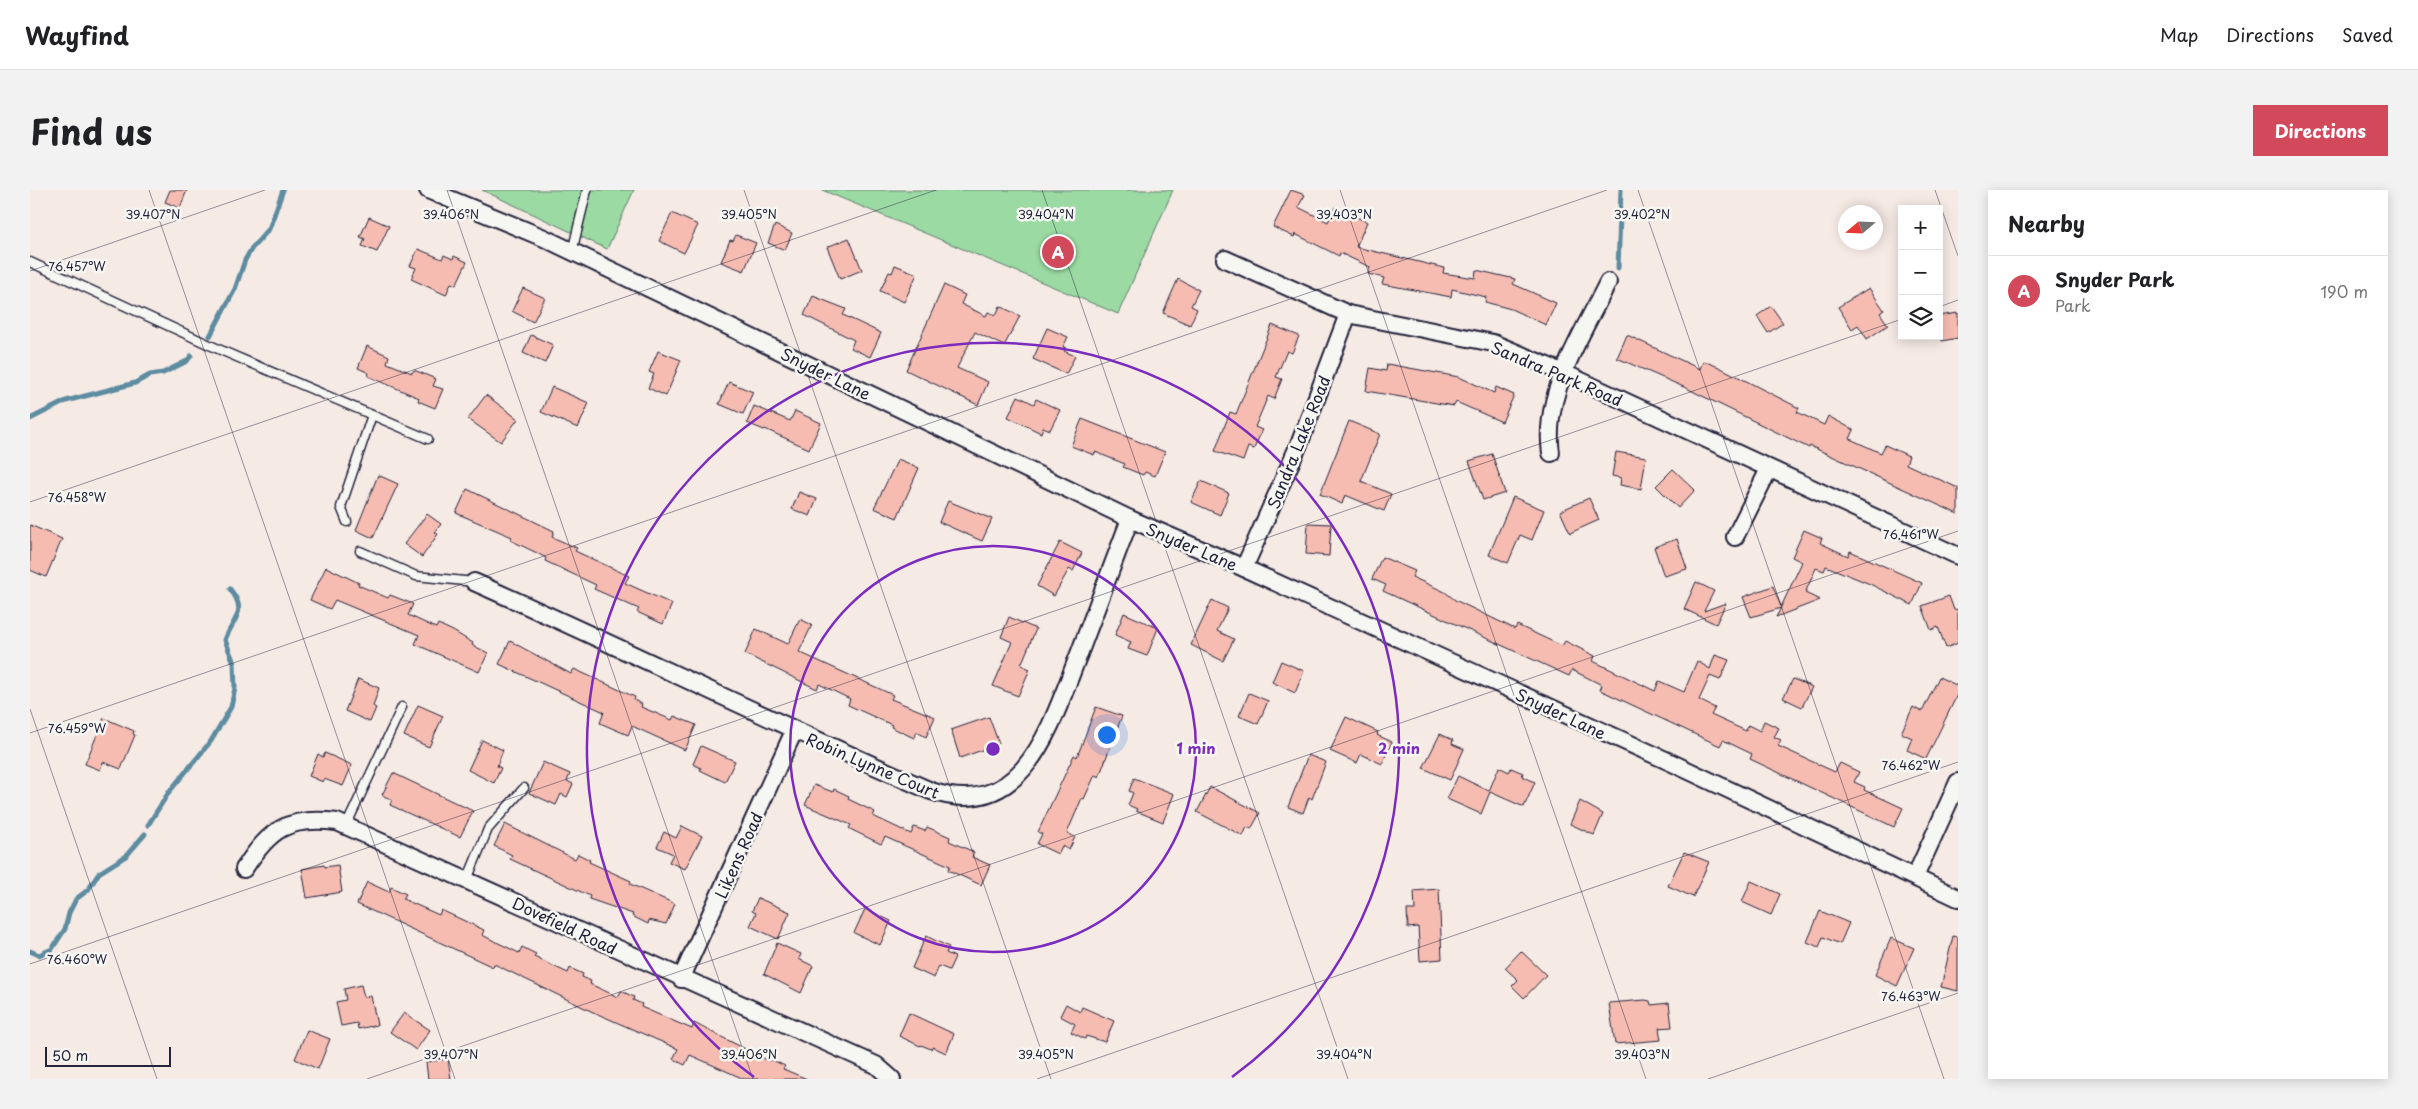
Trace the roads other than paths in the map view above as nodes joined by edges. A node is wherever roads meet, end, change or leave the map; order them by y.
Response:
1 (428, 190) edge
2 (587, 190) edge
3 (572, 252) junction
4 (1225, 259) dead end
5 (30, 262) edge
6 (1608, 282) dead end
7 (1348, 314) junction
8 (1564, 373) junction
9 (372, 415) junction
10 (428, 439) dead end
11 (1551, 452) dead end
12 (1769, 469) junction
13 (1130, 519) junction
14 (347, 522) dead end
15 (1735, 537) dead end
16 (360, 551) dead end
17 (1958, 556) edge
18 (1244, 568) junction
19 (474, 582) joint
20 (402, 707) dead end
21 (794, 731) junction
22 (1958, 782) edge
23 (524, 788) dead end
24 (346, 826) junction
25 (244, 869) dead end
26 (1915, 877) junction
27 (466, 880) junction
28 (1958, 898) edge
29 (682, 979) junction
30 (892, 1079) edge

1 - 3 street, Snyder Lane
2 - 3 lane
3 - 13 street, Snyder Lane
4 - 7 street, Sandra Park Road
5 - 9 lane
6 - 8 street
7 - 8 street, Sandra Park Road
7 - 18 street, Sandra Lake Road
8 - 11 street
8 - 12 street, Sandra Park Road
9 - 10 lane
9 - 14 lane
12 - 15 street
12 - 17 street, Sandra Park Road
13 - 18 street, Snyder Lane
13 - 21 street, Robin Lynne Court
16 - 19 lane
18 - 26 street, Snyder Lane
19 - 21 street, Robin Lynne Court
20 - 24 lane
21 - 29 street, Likens Road
22 - 26 street
23 - 27 lane
24 - 25 street, Dovefield Road
24 - 27 street, Dovefield Road
26 - 28 street, Snyder Lane
27 - 29 street, Dovefield Road
29 - 30 street, Dovefield Road

